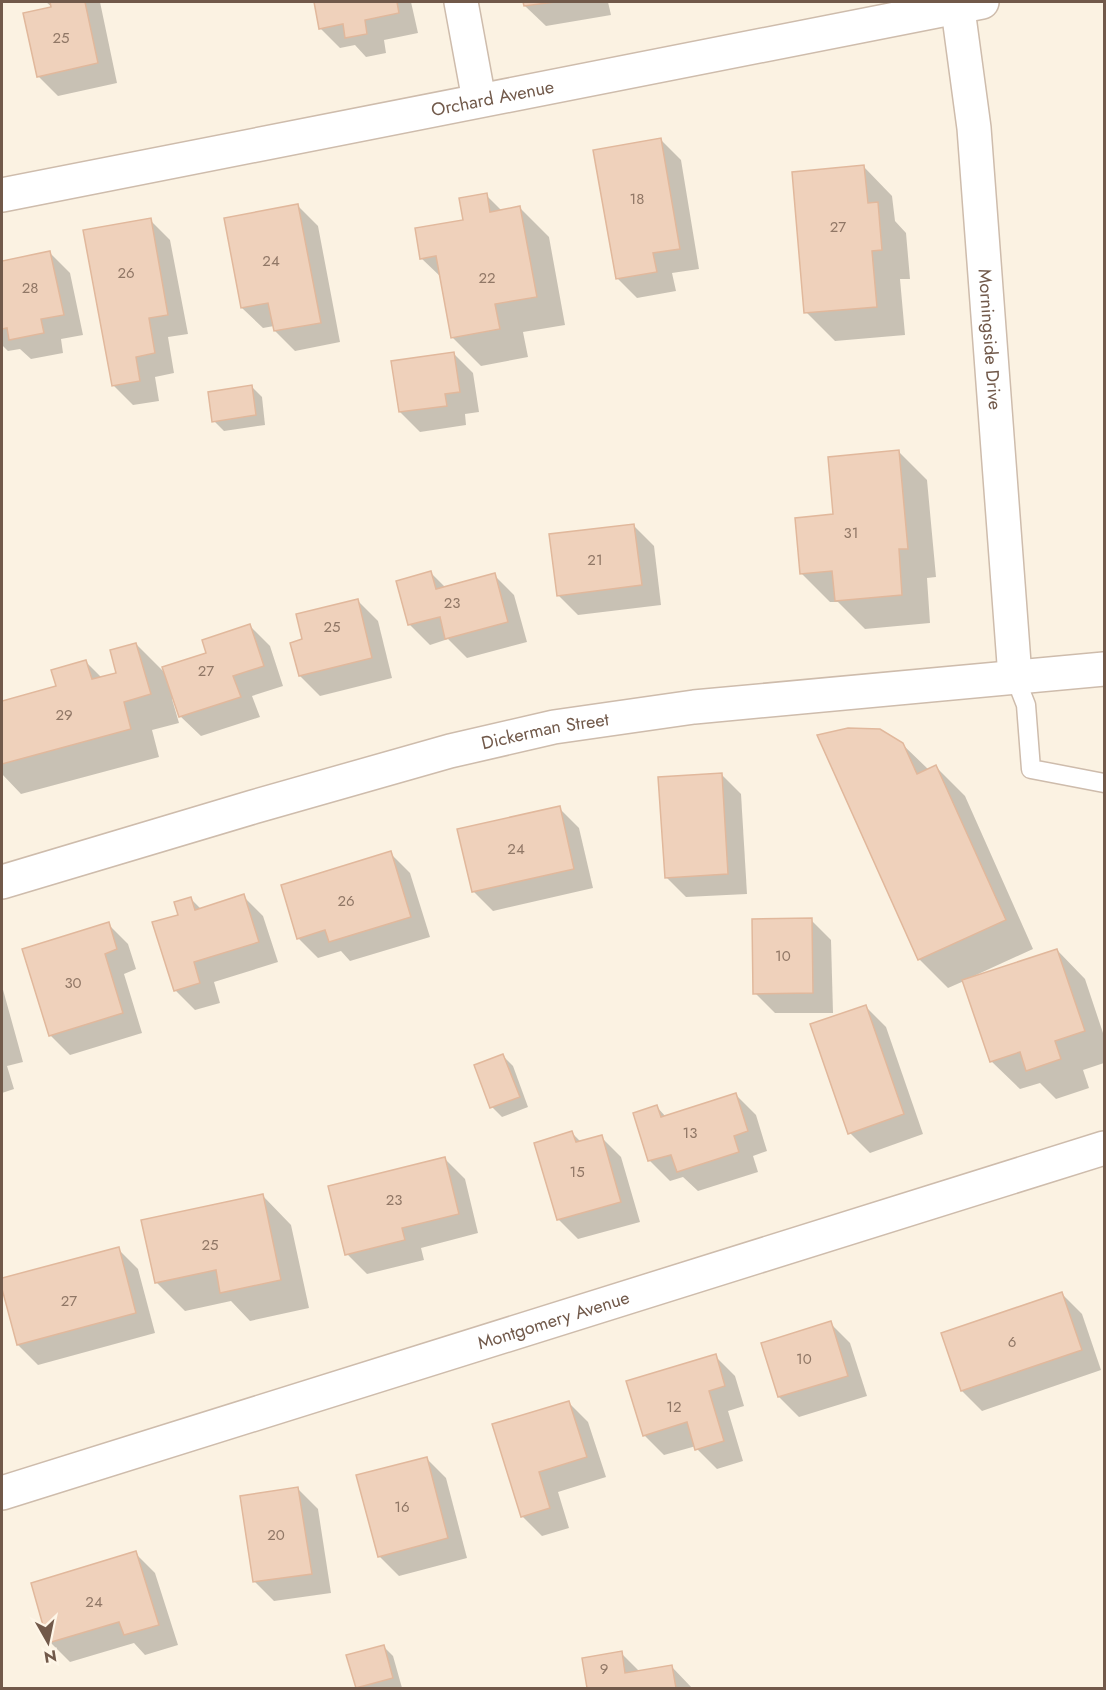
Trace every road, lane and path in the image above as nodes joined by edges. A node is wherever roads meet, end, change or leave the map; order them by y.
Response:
1 (461, 2) edge
2 (966, 3) edge
3 (479, 100) junction
4 (2, 195) edge
5 (1104, 669) edge
6 (1015, 677) junction
7 (1104, 783) edge
8 (2, 882) edge
9 (1104, 1148) edge
10 (2, 1492) edge

1 - 3 street
2 - 3 street, Orchard Avenue
2 - 6 street, Morningside Drive
3 - 4 street, Orchard Avenue
5 - 6 street, Dickerman Street
6 - 7 lane
6 - 8 street, Dickerman Street
9 - 10 street, Montgomery Avenue

